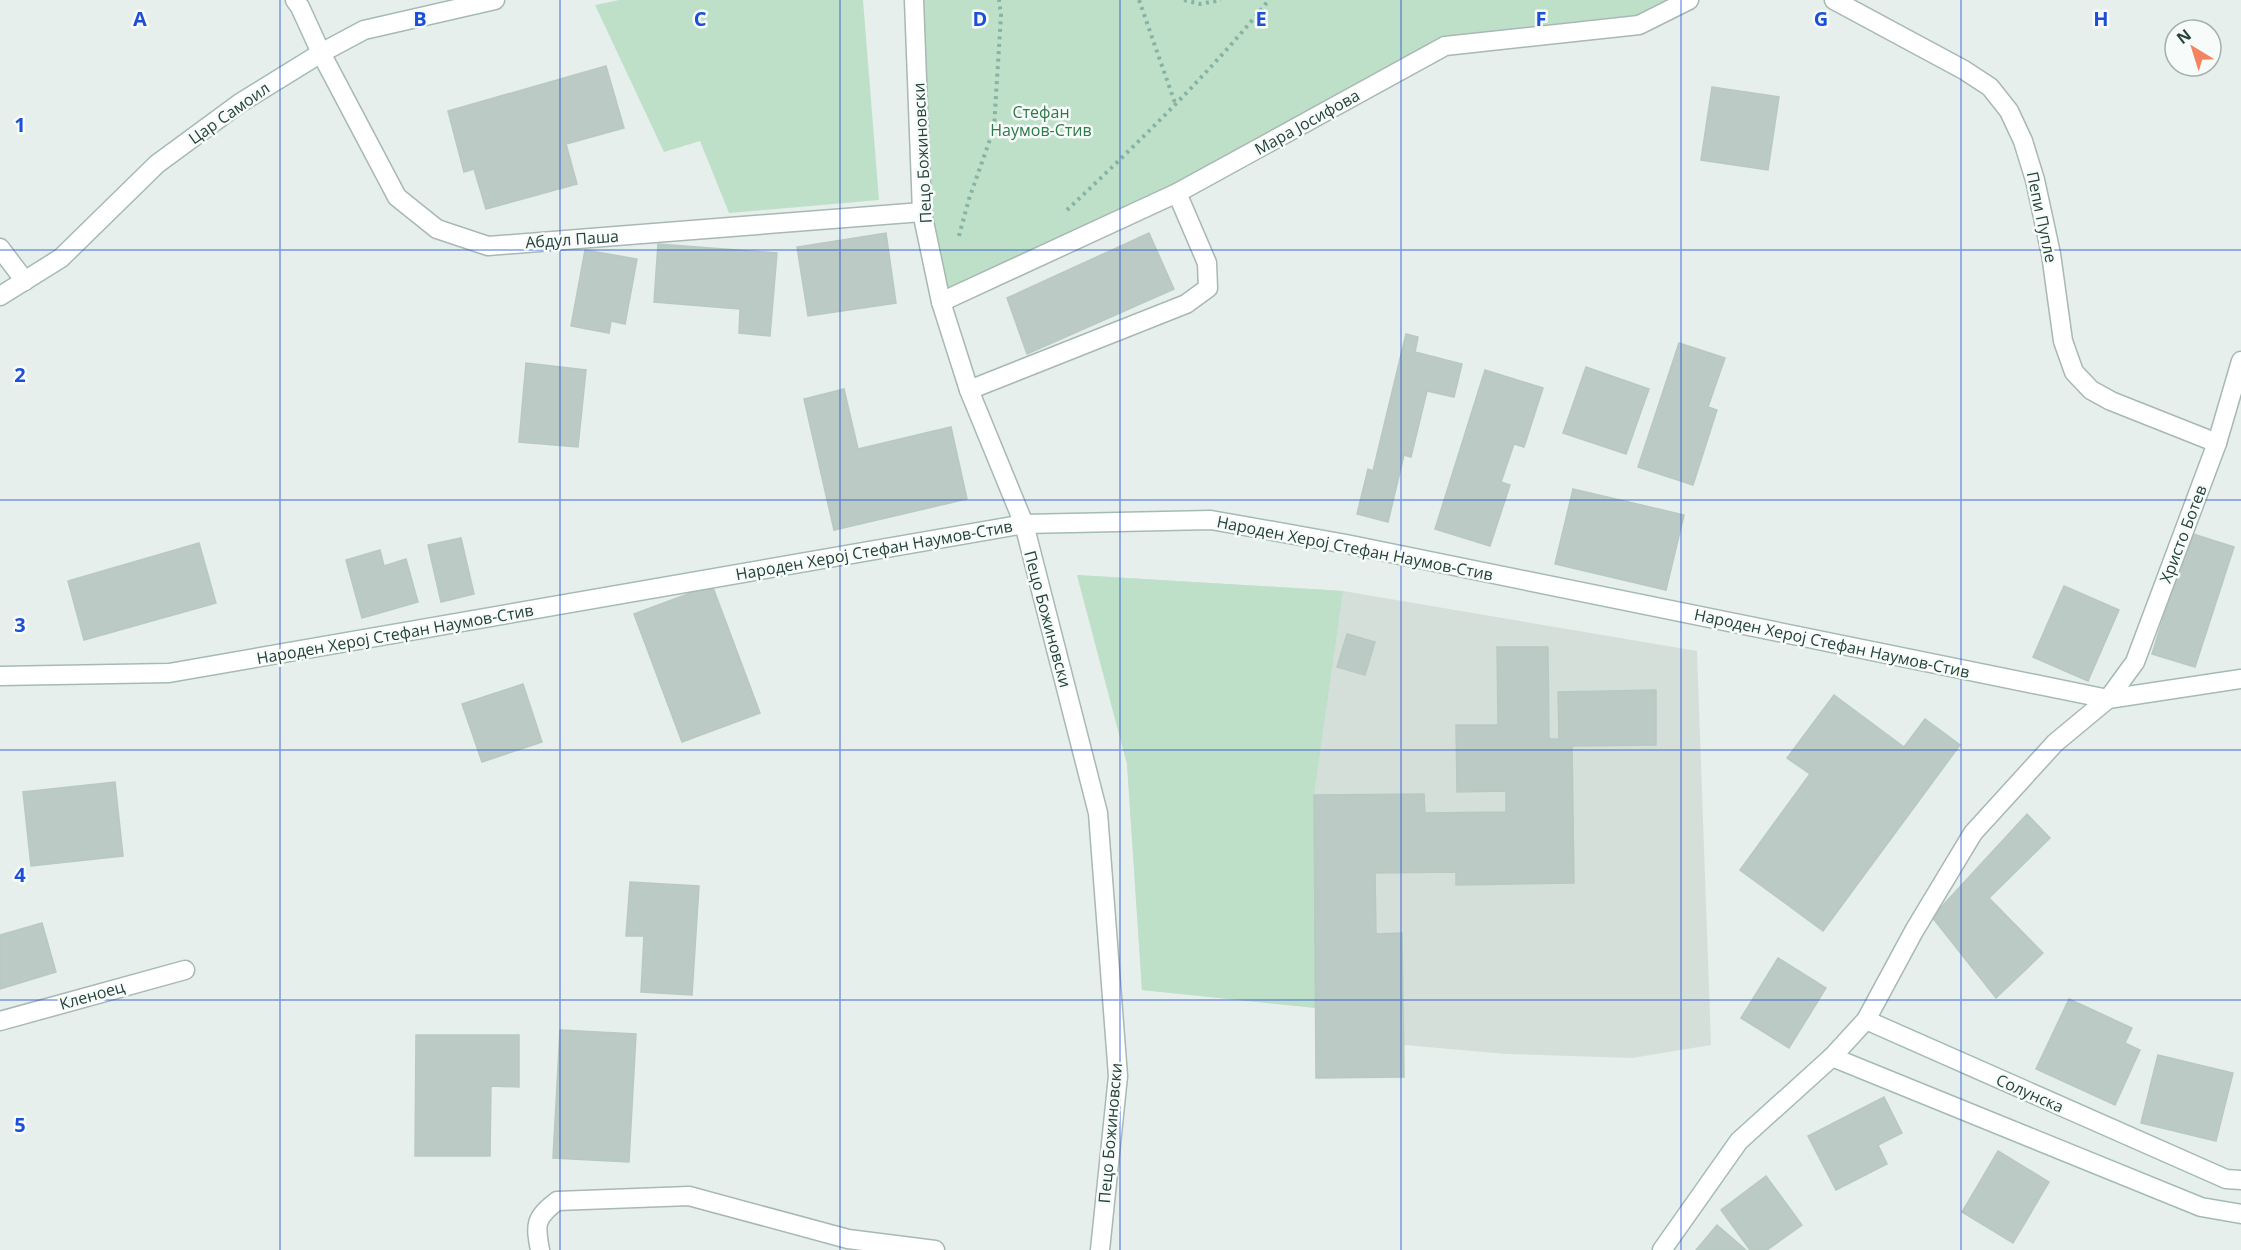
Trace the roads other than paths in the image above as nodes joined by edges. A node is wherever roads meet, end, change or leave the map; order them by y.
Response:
1 (295, 0) edge
2 (495, 0) edge
3 (914, 0) edge
4 (1689, 0) edge
5 (1834, 0) edge
6 (321, 53) junction
7 (1178, 193) junction
8 (922, 212) junction
9 (0, 248) edge
10 (25, 280) junction
11 (0, 296) edge
12 (940, 302) junction
13 (2241, 361) edge
14 (969, 390) junction
15 (2217, 443) junction
16 (1024, 524) junction
17 (0, 676) edge
18 (2241, 679) edge
19 (2108, 699) junction
20 (185, 970) dead end
21 (1866, 1020) junction
22 (0, 1021) edge
23 (1832, 1057) junction
24 (2241, 1180) edge
25 (2241, 1214) edge
26 (540, 1250) edge
27 (935, 1250) edge
28 (1100, 1250) edge
29 (1662, 1250) edge

1 - 6 street, Абдул Паша
2 - 6 street, Цар Самоил
3 - 8 street, Пецо Божиновски
4 - 7 street, Мара Јосифова
5 - 15 street, Пепи Пупле
6 - 8 street, Абдул Паша
6 - 10 street, Цар Самоил
7 - 12 street, Мара Јосифова
7 - 14 street
8 - 12 street, Пецо Божиновски
9 - 10 street
10 - 11 street, Цар Самоил
12 - 14 street, Пецо Божиновски
13 - 15 street, Христо Ботев
14 - 16 street, Пецо Божиновски
15 - 19 street, Христо Ботев
16 - 17 street, Народен Херој Стефан Наумов-Стив
16 - 19 street, Народен Херој Стефан Наумов-Стив
16 - 28 street, Пецо Божиновски
18 - 19 street, Народен Херој Стефан Наумов-Стив
19 - 21 street, Христо Ботев
20 - 22 street, Кленоец
21 - 23 street
21 - 24 street, Солунска
23 - 25 street
23 - 29 street
26 - 27 street

